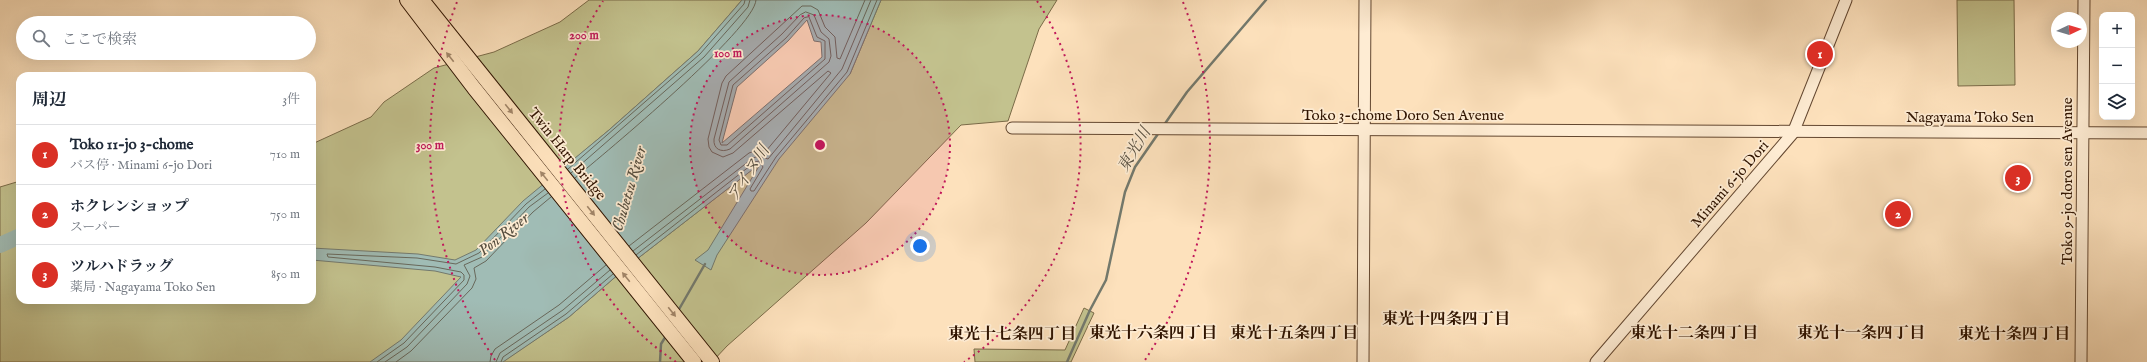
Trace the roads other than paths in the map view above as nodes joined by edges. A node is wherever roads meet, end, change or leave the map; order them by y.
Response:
1 (408, 0) edge
2 (422, 0) edge
3 (1365, 0) edge
4 (1846, 0) edge
5 (2084, 0) edge
6 (1012, 128) dead end
7 (1364, 130) junction
8 (2082, 132) junction
9 (1793, 133) junction
10 (2147, 133) edge
11 (694, 362) edge
12 (712, 362) edge
13 (1363, 362) edge
14 (1596, 362) edge
15 (2081, 362) edge

11 -> 1 main road, Twin Harp Bridge
2 -> 12 main road, Twin Harp Bridge
3 - 7 street
4 - 9 street, Minami 6-jo Dori
5 - 8 street, Toko 9-jo doro sen Avenue
6 - 7 street, Toko 3-chome Doro Sen Avenue
7 - 9 street, Toko 3-chome Doro Sen Avenue
7 - 13 street
8 - 9 street, Nagayama Toko Sen
8 - 10 street, Nagayama Toko Sen
8 - 15 street, Toko 9-jo doro sen Avenue
9 - 14 street, Minami 6-jo Dori

